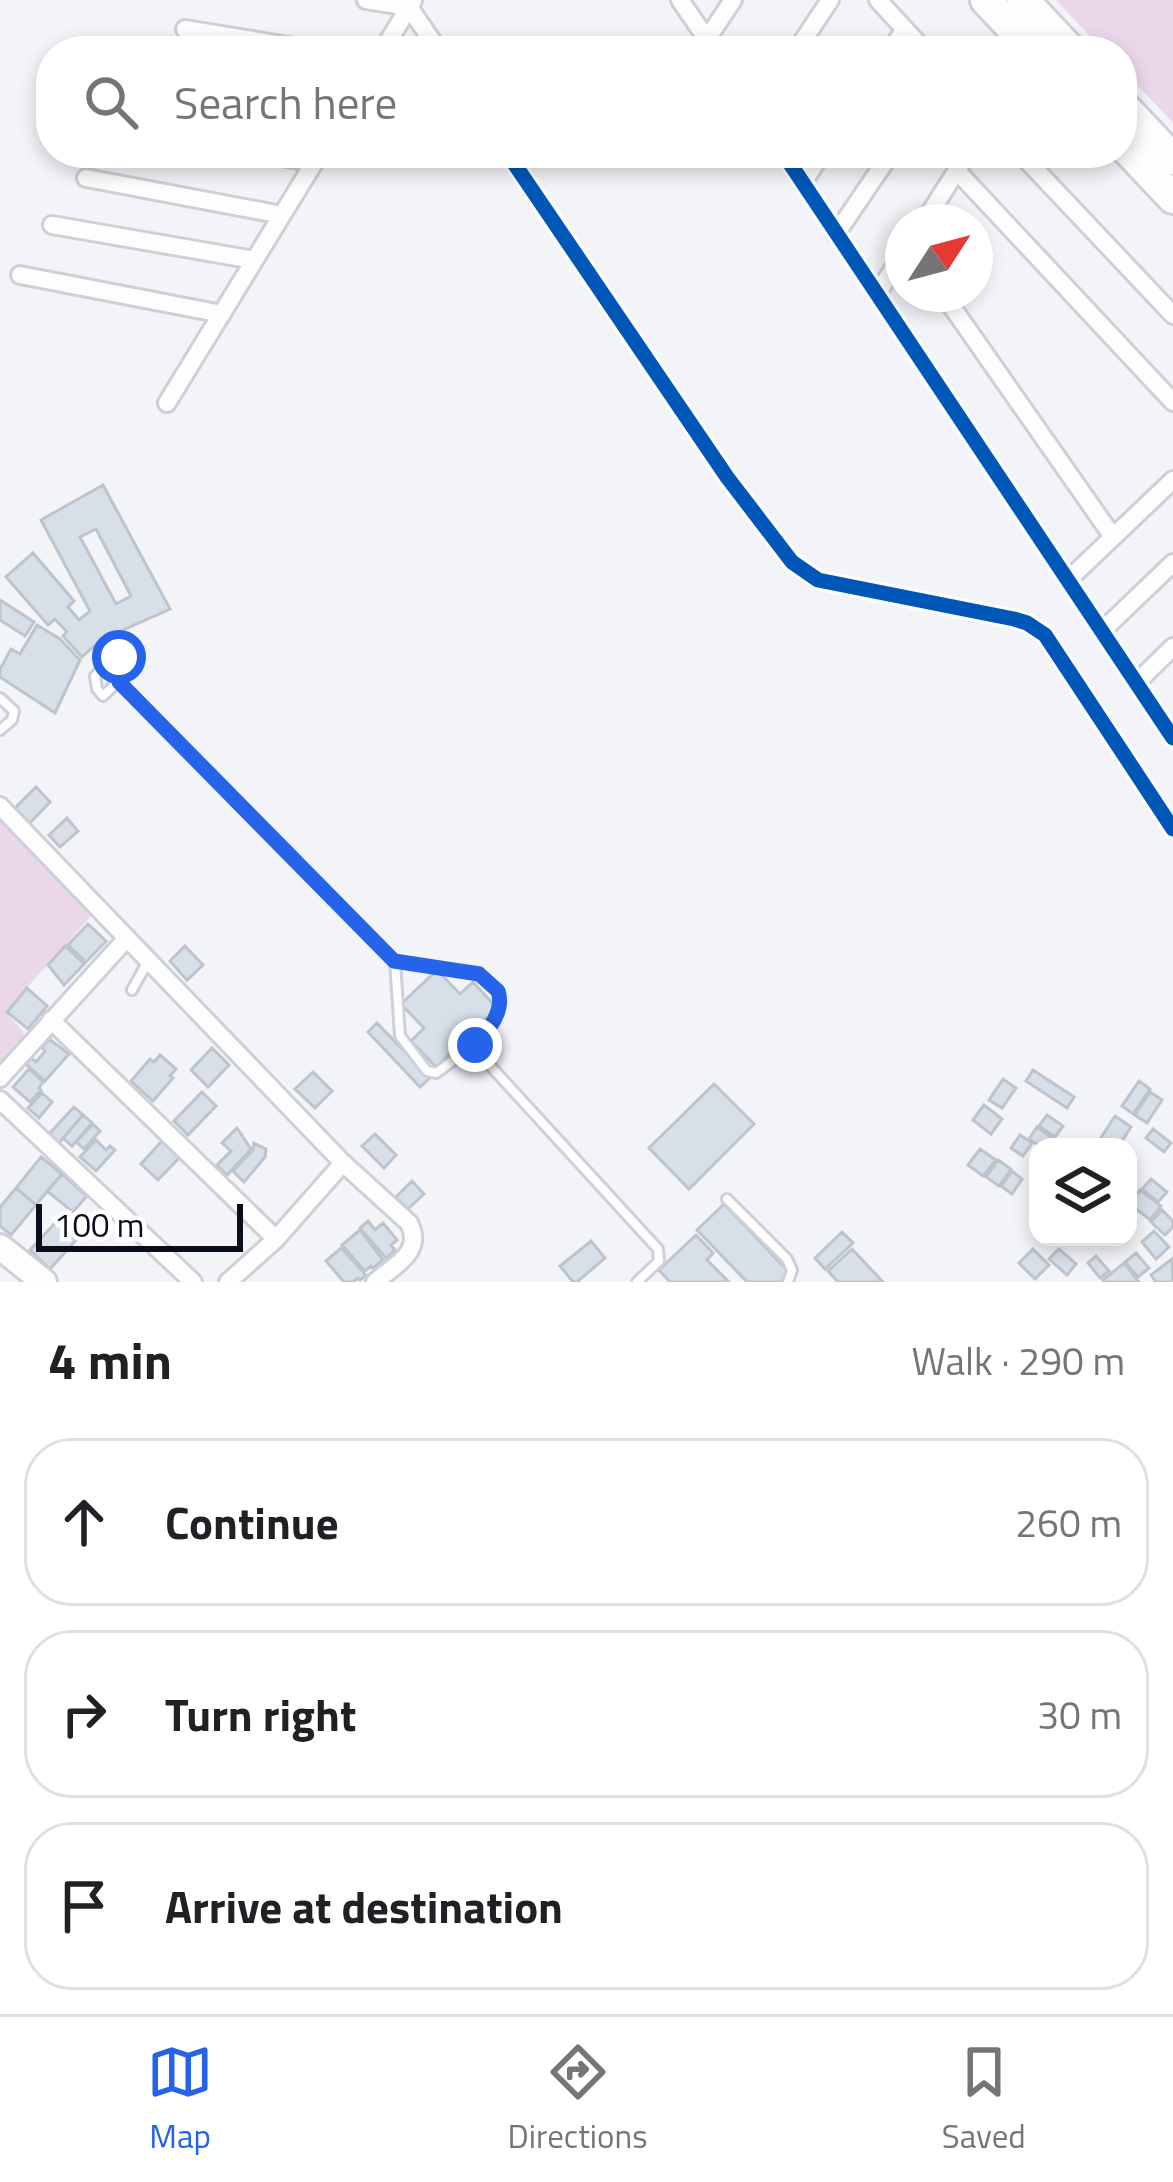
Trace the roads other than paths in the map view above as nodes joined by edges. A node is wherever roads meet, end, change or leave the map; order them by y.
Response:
1 (365, 0) edge
2 (680, 0) edge
3 (733, 0) edge
4 (830, 0) edge
5 (878, 0) edge
6 (986, 0) edge
7 (1022, 0) edge
8 (411, 4) edge
9 (185, 29) dead end
10 (905, 29) junction
11 (228, 36) edge
12 (391, 36) edge
13 (430, 36) edge
14 (705, 36) edge
15 (715, 36) edge
16 (806, 36) edge
17 (900, 36) edge
18 (912, 36) edge
19 (1020, 36) edge
20 (1054, 36) edge
21 (1137, 121) edge
22 (1173, 159) edge
23 (1137, 160) edge
24 (311, 168) edge
25 (518, 168) edge
26 (792, 168) edge
27 (812, 168) edge
28 (881, 168) edge
29 (959, 168) edge
30 (1034, 168) edge
31 (957, 171) junction
32 (86, 178) dead end
33 (802, 183) junction
34 (1173, 198) edge
35 (936, 204) edge
36 (282, 215) junction
37 (52, 225) dead end
38 (836, 234) junction
39 (254, 260) junction
40 (20, 275) dead end
41 (885, 282) edge
42 (877, 294) junction
43 (957, 312) edge
44 (222, 314) junction
45 (1173, 315) edge
46 (1173, 402) edge
47 (167, 403) dead end
48 (1173, 480) edge
49 (1113, 537) junction
50 (1173, 563) edge
51 (1068, 580) junction
52 (1102, 632) junction
53 (1173, 647) edge
54 (119, 682) junction
55 (1136, 683) junction
56 (0, 698) edge
57 (0, 730) edge
58 (1171, 730) edge
59 (0, 806) edge
60 (1173, 830) edge
61 (127, 938) junction
62 (149, 960) junction
63 (394, 961) junction
64 (132, 990) dead end
65 (51, 1020) junction
66 (475, 1045) junction
67 (0, 1078) edge
68 (0, 1100) edge
69 (343, 1163) junction
70 (727, 1199) dead end
71 (276, 1239) junction
72 (193, 1282) edge
73 (228, 1282) edge
74 (375, 1282) edge
75 (637, 1282) edge
76 (788, 1282) edge

1 - 8 street
2 - 14 street
3 - 15 street
4 - 16 street
5 - 10 street
6 - 19 highway
7 - 20 highway
8 - 12 street
8 - 13 street
9 - 11 street
10 - 17 street
10 - 18 street
21 - 22 highway
23 - 34 highway
24 - 36 street
25 - 60 street
26 - 33 street
27 - 33 street
28 - 38 street
29 - 31 street
30 - 45 street
31 - 35 street
31 - 46 street
32 - 36 street
33 - 38 street
36 - 39 street
37 - 39 street
38 - 42 street
39 - 44 street
40 - 44 street
41 - 42 street
42 - 51 street
43 - 49 street
44 - 47 street
48 - 49 street
49 - 51 street
50 - 52 street
51 - 52 street
52 - 55 street
53 - 55 street
54 - 54 lane
54 - 63 lane
55 - 58 street
56 - 57 lane
59 - 61 street
61 - 62 street
61 - 65 street
62 - 64 lane
62 - 69 street
63 - 66 lane
63 - 66 lane
65 - 67 street
65 - 71 street
66 - 75 lane
68 - 72 street
69 - 71 street
69 - 74 street
70 - 76 lane
71 - 73 street

